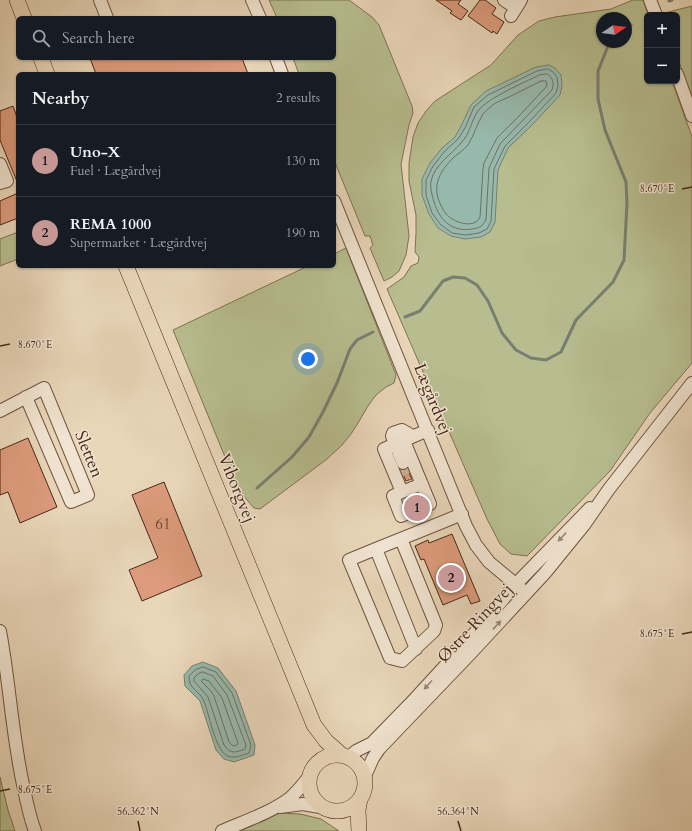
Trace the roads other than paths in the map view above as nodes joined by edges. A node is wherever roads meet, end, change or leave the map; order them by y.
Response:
1 (17, 0) edge
2 (100, 0) edge
3 (252, 0) edge
4 (504, 0) edge
5 (650, 0) edge
6 (516, 8) edge
7 (655, 12) edge
8 (23, 16) edge
9 (106, 16) edge
10 (259, 16) edge
11 (42, 60) edge
12 (277, 60) edge
13 (46, 72) edge
14 (281, 72) edge
15 (680, 82) edge
16 (692, 116) edge
17 (0, 164) edge
18 (0, 184) edge
19 (336, 206) edge
20 (127, 268) edge
21 (692, 383) edge
22 (26, 397) junction
23 (0, 411) edge
24 (428, 430) junction
25 (403, 441) junction
26 (403, 463) tunnel mouth
27 (412, 486) junction
28 (609, 489) junction
29 (430, 504) junction
30 (462, 514) junction
31 (401, 516) junction
32 (438, 524) junction
33 (405, 537) junction
34 (376, 549) junction
35 (516, 584) junction
36 (526, 593) junction
37 (0, 631) edge
38 (416, 649) junction
39 (4, 684) edge
40 (314, 725) junction
41 (346, 756) junction
42 (311, 772) junction
43 (364, 778) junction
44 (360, 799) junction
45 (274, 808) junction
46 (326, 809) junction
47 (35, 831) edge
48 (222, 831) edge
49 (355, 831) edge
50 (359, 831) edge

1 - 8 main road
2 - 9 street
3 - 10 street
4 - 6 street
5 - 7 street
11 - 13 main road
12 - 14 street
15 - 16 street
17 - 18 street
19 - 24 street, Lægårdvej
20 - 40 main road, Viborgvej
21 - 28 street, Østre Ringvej
22 - 22 street, Sletten
22 - 23 street, Sletten
24 - 25 street
24 - 30 street, Lægårdvej
25 - 26 street
25 - 27 street
25 - 27 street
27 - 29 street
27 - 31 street
28 -> 35 street, Østre Ringvej
28 - 36 street, Østre Ringvej
29 - 31 street
29 - 32 street
30 - 32 street
30 - 35 street, Lægårdvej
31 - 33 street
32 - 33 street
33 - 34 street
33 - 38 street
34 - 38 street
34 - 38 street
35 - 36 street, Lægårdvej
35 -> 41 street, Østre Ringvej
43 -> 36 street, Østre Ringvej
37 - 39 street
39 - 47 street
40 - 41 main road, Viborgvej
40 - 42 main road, Viborgvej
41 - 42 main road
41 - 43 main road
42 - 45 street
42 - 46 main road
43 - 44 main road
44 - 46 main road
44 - 50 main road
45 - 46 street
45 - 48 street
46 - 49 main road

